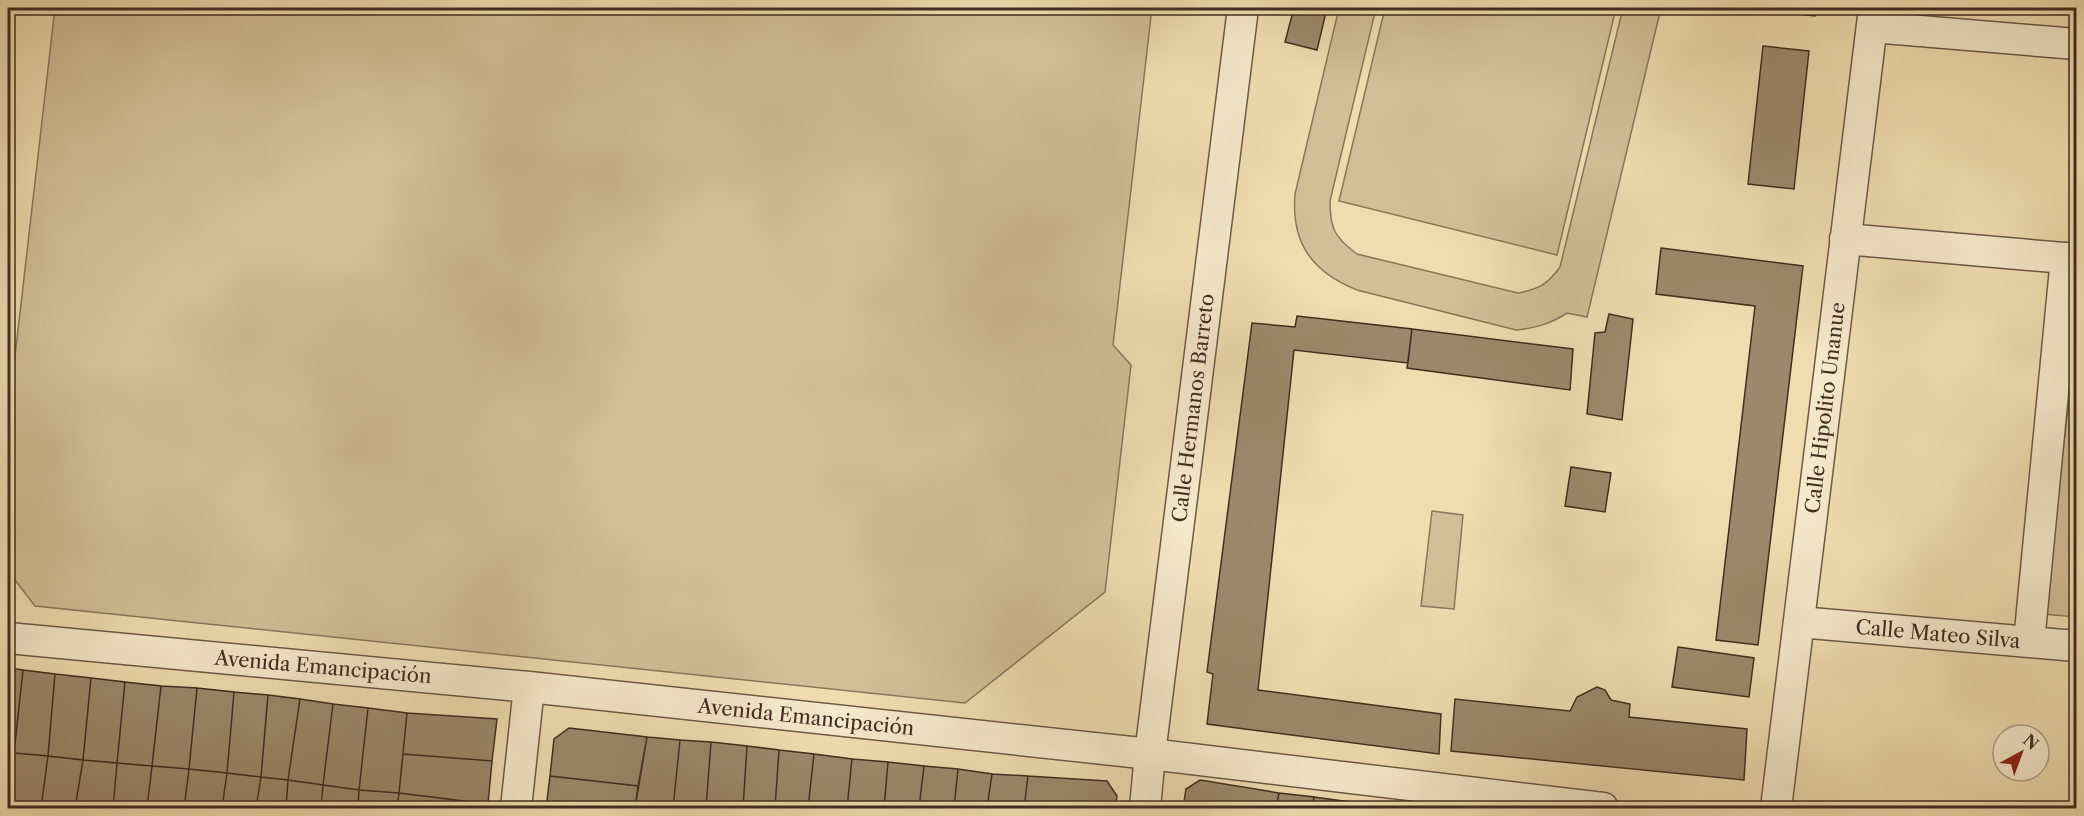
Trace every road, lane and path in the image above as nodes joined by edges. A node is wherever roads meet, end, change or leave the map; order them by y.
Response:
1 (1242, 8) edge
2 (1873, 17) edge
3 (2076, 44) edge
4 (1845, 239) junction
5 (2071, 259) edge
6 (1799, 622) junction
7 (8, 638) edge
8 (2029, 642) junction
9 (2076, 646) edge
10 (529, 687) junction
11 (1150, 754) junction
12 (516, 808) edge
13 (1145, 808) edge
14 (1603, 808) edge
15 (1776, 808) edge

1 - 11 street, Calle Hermanos Barreto
2 - 3 street
2 - 4 street, Calle Hipolito Unanue
4 - 5 street
4 - 6 street, Calle Hipolito Unanue
5 - 8 street
6 - 8 street, Calle Mateo Silva
6 - 15 street, Calle Hipolito Unanue
7 - 10 street, Avenida Emancipación
8 - 9 street, Calle Mateo Silva
10 - 11 street, Avenida Emancipación
10 - 12 street
11 - 13 street, Calle Hermanos Barreto
11 - 14 street, Avenida Emancipación

